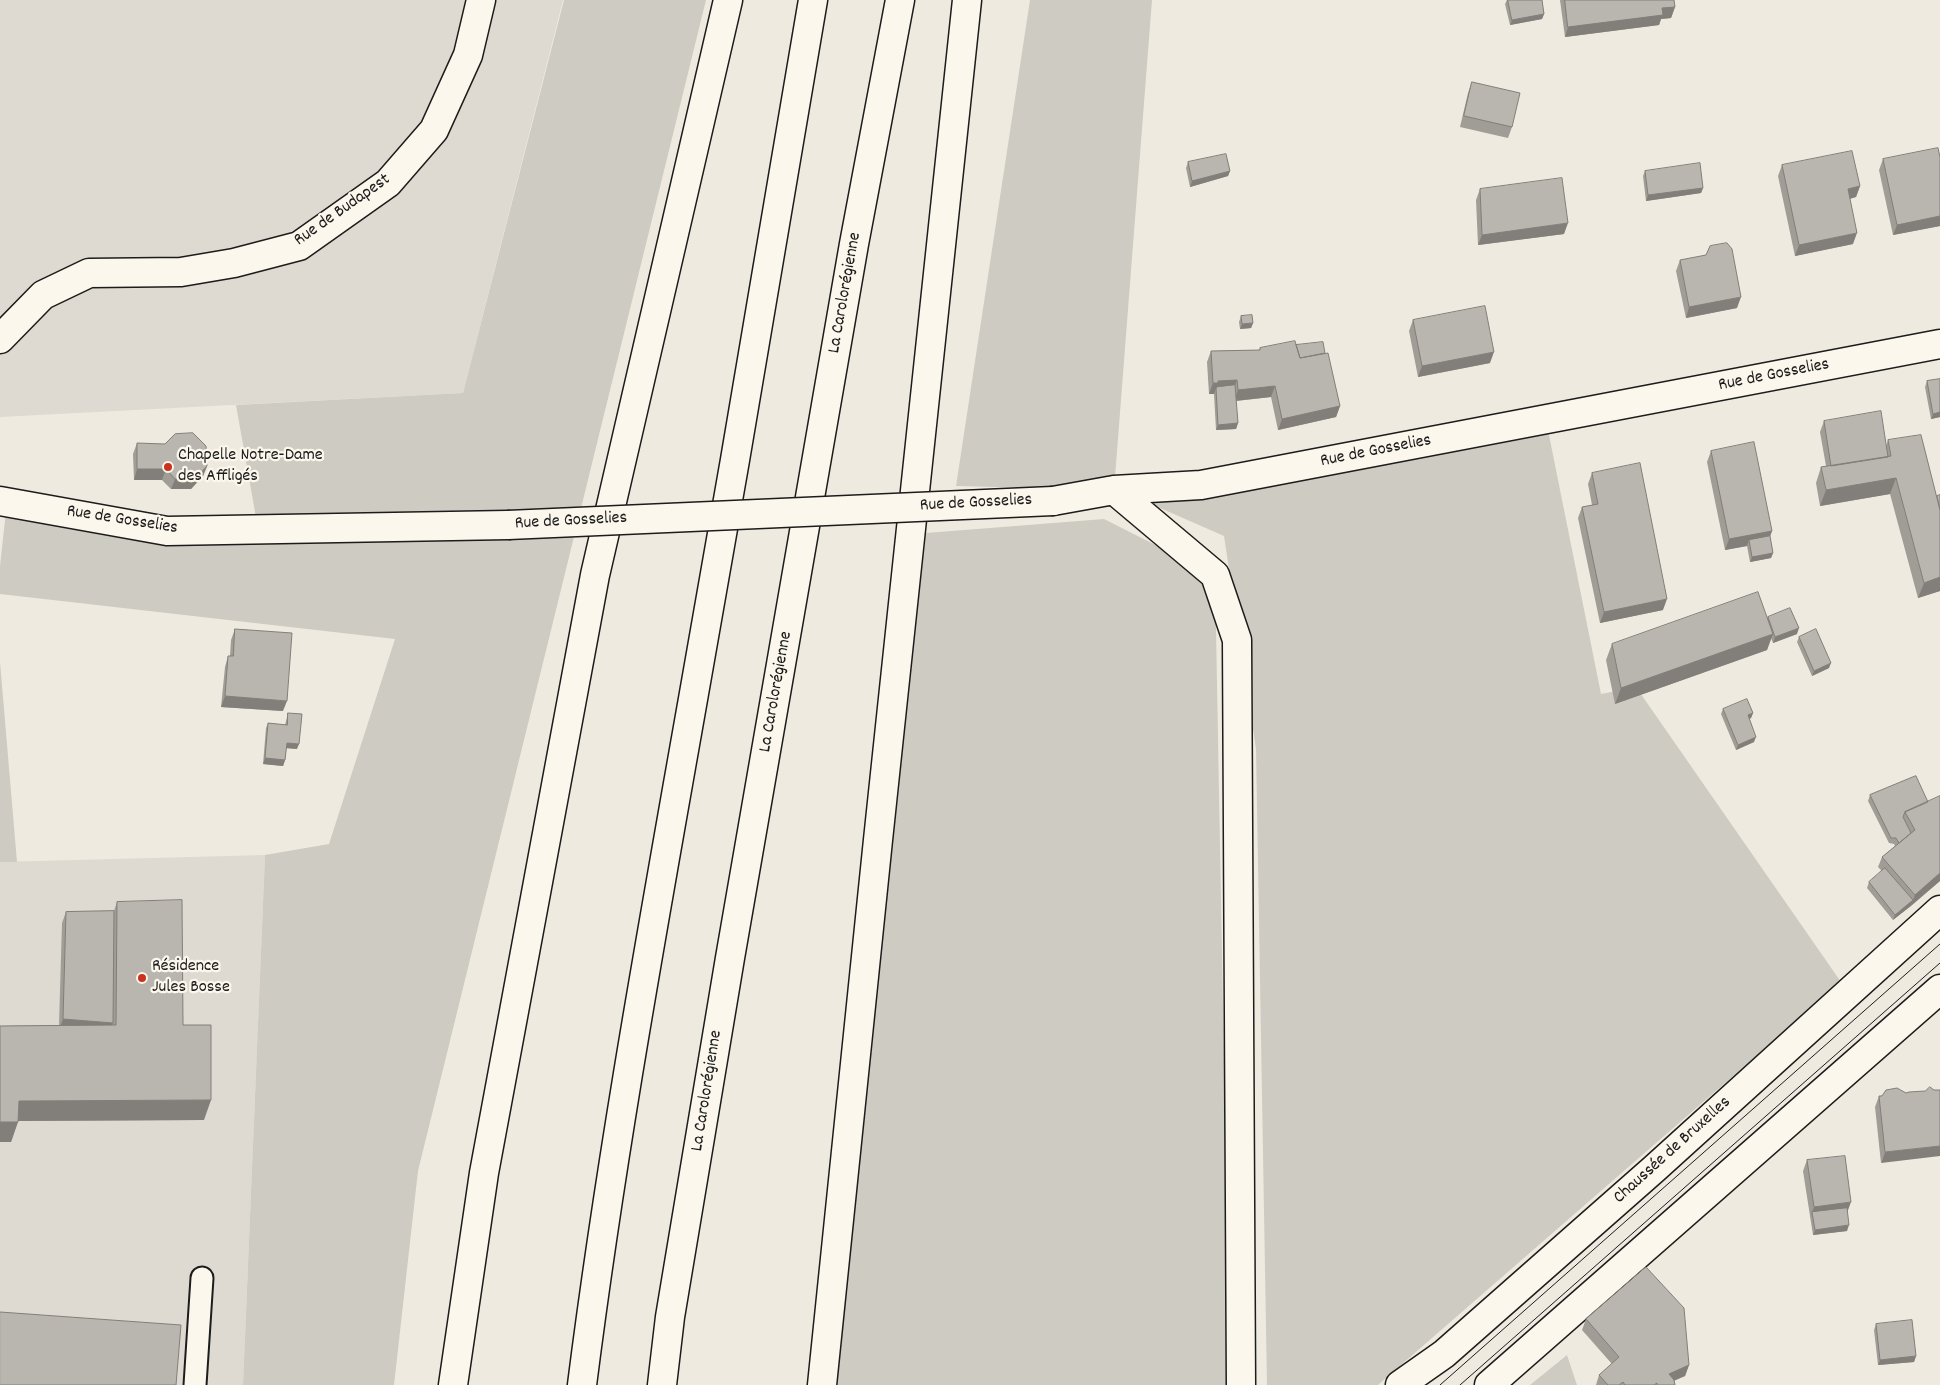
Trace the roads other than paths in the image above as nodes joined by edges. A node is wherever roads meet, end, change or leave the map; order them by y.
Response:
1 (481, 0) edge
2 (728, 0) edge
3 (812, 0) edge
4 (900, 0) edge
5 (967, 0) edge
6 (0, 339) edge
7 (1940, 344) edge
8 (1114, 490) junction
9 (0, 501) edge
10 (1940, 910) edge
11 (1940, 989) edge
12 (202, 1278) dead end
13 (195, 1385) edge
14 (453, 1385) edge
15 (582, 1385) edge
16 (662, 1385) edge
17 (822, 1385) edge
18 (1240, 1385) edge
19 (1400, 1385) edge
20 (1489, 1385) edge

1 - 6 main road, Rue de Budapest
2 - 14 main road
3 - 15 main road
4 - 16 main road, La Carolorégienne
5 - 17 main road
7 - 8 main road, Rue de Gosselies
8 - 9 main road, Rue de Gosselies, bridge
8 - 18 main road
10 - 19 main road, Chaussée de Bruxelles
11 - 20 main road
12 - 13 lane

